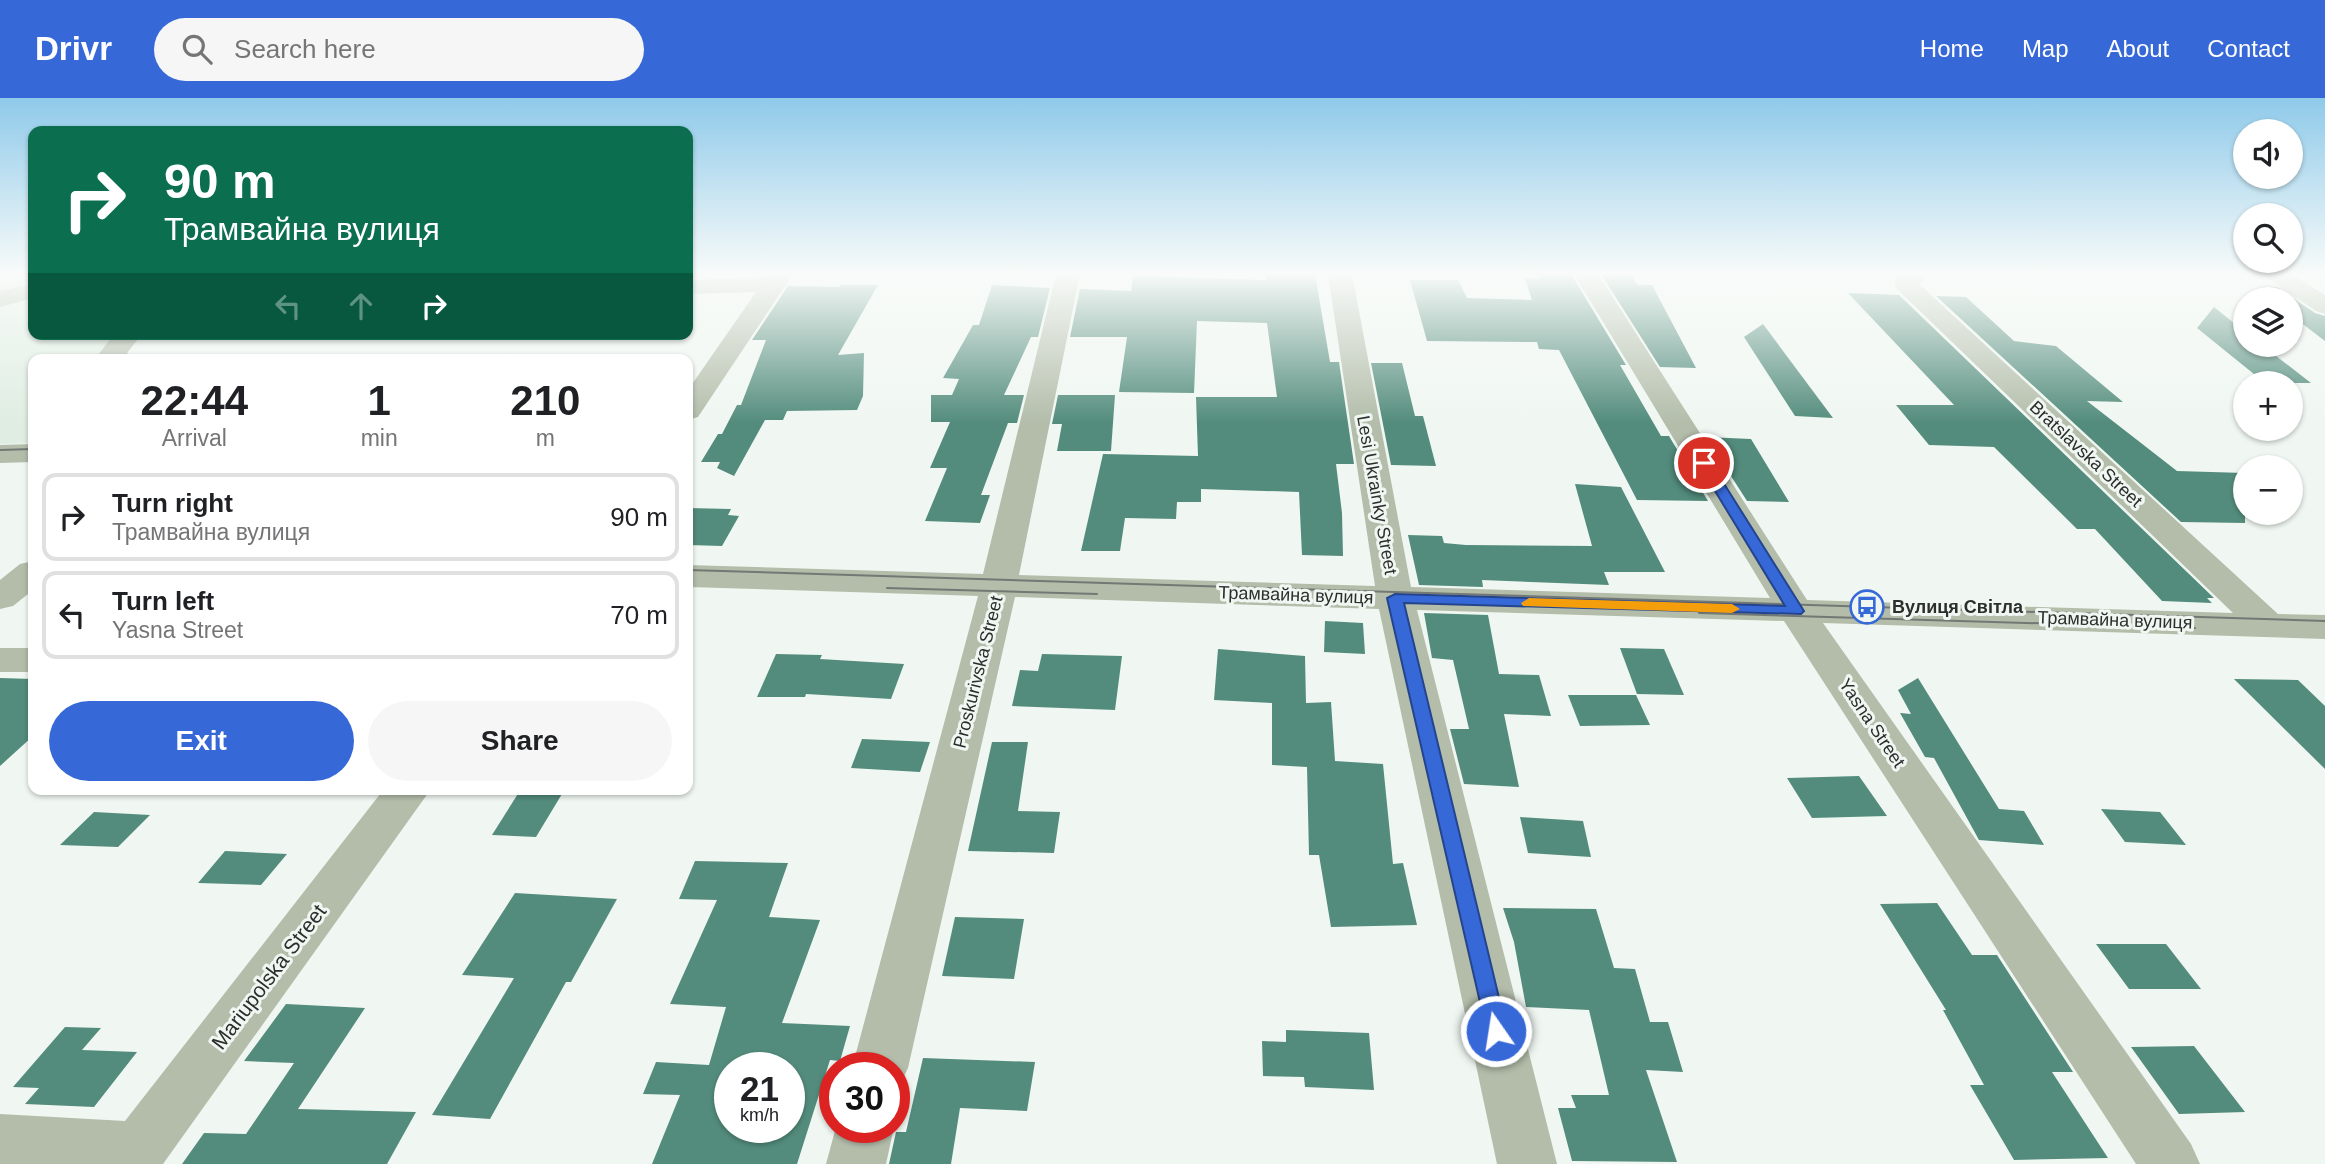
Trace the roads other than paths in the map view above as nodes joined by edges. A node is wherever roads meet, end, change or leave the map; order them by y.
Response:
1 (747, 324) edge
2 (1057, 324) edge
3 (1348, 324) edge
4 (1617, 324) edge
5 (1946, 324) edge
6 (124, 340) edge
7 (111, 354) edge
8 (693, 404) edge
9 (28, 453) edge
10 (0, 454) edge
11 (28, 576) edge
12 (693, 576) edge
13 (999, 586) junction
14 (0, 598) edge
15 (1395, 598) junction
16 (1796, 611) junction
17 (2268, 625) junction
18 (2325, 627) edge
19 (0, 660) edge
20 (28, 660) edge
21 (405, 795) edge
22 (884, 1052) edge
23 (0, 1141) edge
24 (861, 1143) edge
25 (134, 1156) edge
26 (856, 1164) edge
27 (1527, 1164) edge
28 (2170, 1164) edge

1 - 8 street
2 - 13 street, Proskurivska Street
3 - 15 street, Lesi Ukrainky Street
4 - 16 street, Yasna Street
5 - 17 street, Bratslavska Street
6 - 7 street
9 - 10 street
11 - 14 street
12 - 13 street, Трамвайна вулиця
13 - 15 street, Трамвайна вулиця
13 - 22 street, Proskurivska Street
15 - 16 street, Трамвайна вулиця
15 - 27 street, Lesi Ukrainky Street
16 - 17 street, Трамвайна вулиця
16 - 28 street, Yasna Street
17 - 18 street, Трамвайна вулиця
19 - 20 street
21 - 25 street, Mariupolska Street
23 - 25 street
24 - 26 street

